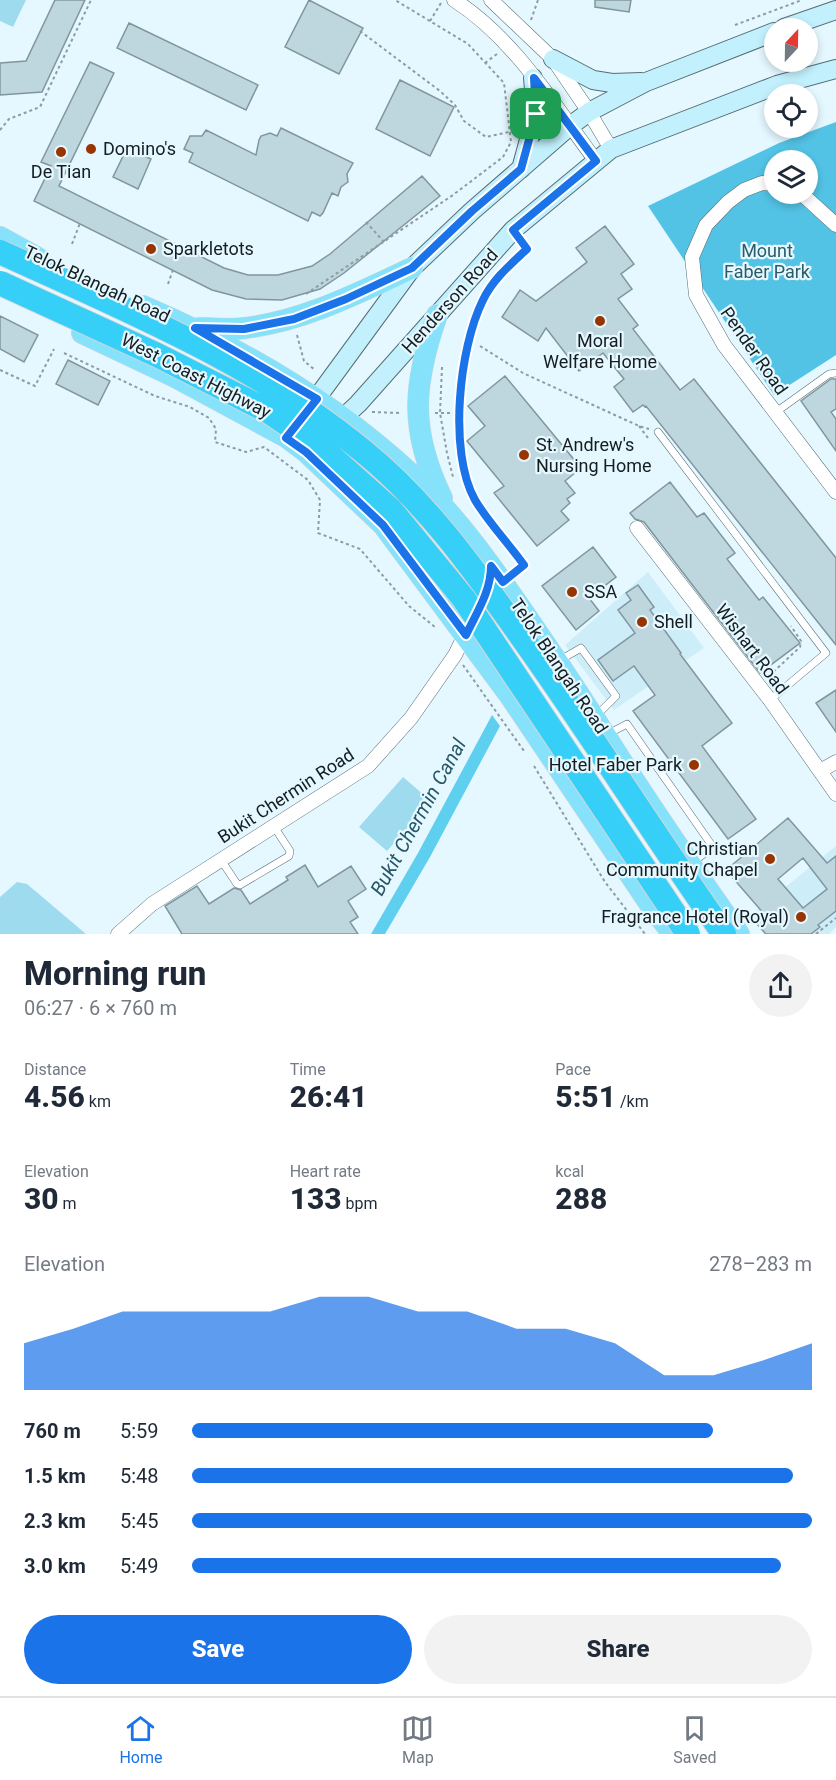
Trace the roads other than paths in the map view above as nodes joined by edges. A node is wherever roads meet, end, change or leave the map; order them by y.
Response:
1 (454, 0) edge
2 (491, 0) edge
3 (836, 10) edge
4 (813, 18) edge
5 (764, 36) edge
6 (553, 60) junction
7 (836, 69) edge
8 (534, 78) junction
9 (646, 82) junction
10 (589, 112) junction
11 (570, 126) junction
12 (611, 150) junction
13 (596, 161) junction
14 (521, 169) junction
15 (764, 183) edge
16 (813, 204) edge
17 (836, 225) edge
18 (513, 230) junction
19 (0, 237) edge
20 (0, 252) edge
21 (412, 268) junction
22 (71, 275) junction
23 (0, 283) edge
24 (0, 295) edge
25 (437, 315) junction
26 (61, 323) junction
27 (195, 328) junction
28 (836, 373) edge
29 (317, 399) junction
30 (776, 412) junction
31 (344, 417) junction
32 (658, 432) road end
33 (286, 438) junction
34 (306, 452) junction
35 (836, 492) edge
36 (450, 514) junction
37 (637, 528) dead end
38 (497, 574) junction
39 (466, 635) junction
40 (558, 662) junction
41 (770, 700) junction
42 (600, 726) junction
43 (836, 762) edge
44 (820, 771) junction
45 (834, 785) edge
46 (273, 825) junction
47 (220, 860) junction
48 (118, 934) edge
49 (673, 934) edge
50 (688, 934) edge
51 (724, 934) edge
52 (739, 934) edge

1 - 8 street
2 - 6 street
3 - 4 main road
5 - 9 main road
6 - 9 main road
6 - 10 street
7 - 12 main road, Henderson Road
8 - 11 street
8 - 14 main road
9 - 10 main road
10 - 11 main road
10 - 12 street
11 - 13 street
11 - 14 main road
12 - 13 main road, Henderson Road
13 - 18 main road, Henderson Road
14 - 21 main road
15 - 30 street, Pender Road
16 - 17 street
18 - 25 main road, Henderson Road
18 - 38 lane
19 - 22 main road, Telok Blangah Road
20 - 51 highway, West Coast Highway, bridge
21 - 27 main road
21 - 29 main road
22 - 26 main road
22 - 27 main road, Telok Blangah Road
23 - 50 highway, West Coast Highway, bridge
24 - 26 main road
25 - 31 main road, Henderson Road
25 - 36 main road
26 - 33 main road
27 - 29 main road, Telok Blangah Road
28 - 30 lane
29 - 31 main road, Telok Blangah Road
29 - 33 main road
30 - 35 street, Pender Road
31 - 34 main road, Henderson Road
31 - 36 main road, Telok Blangah Road
32 - 41 lane
33 - 34 main road
34 - 39 main road
36 - 38 main road, Telok Blangah Road
37 - 41 street, Wishart Road
38 - 39 street, Bukit Chermin Road
38 - 40 main road, Telok Blangah Road
39 - 46 street, Bukit Chermin Road
39 - 49 main road
40 - 42 main road, Telok Blangah Road
40 - 42 lane
41 - 44 street, Wishart Road
42 - 52 main road, Telok Blangah Road
43 - 44 street
44 - 45 street, Wishart Road
46 - 47 street, Bukit Chermin Road
46 - 47 lane
47 - 48 street, Bukit Chermin Road

